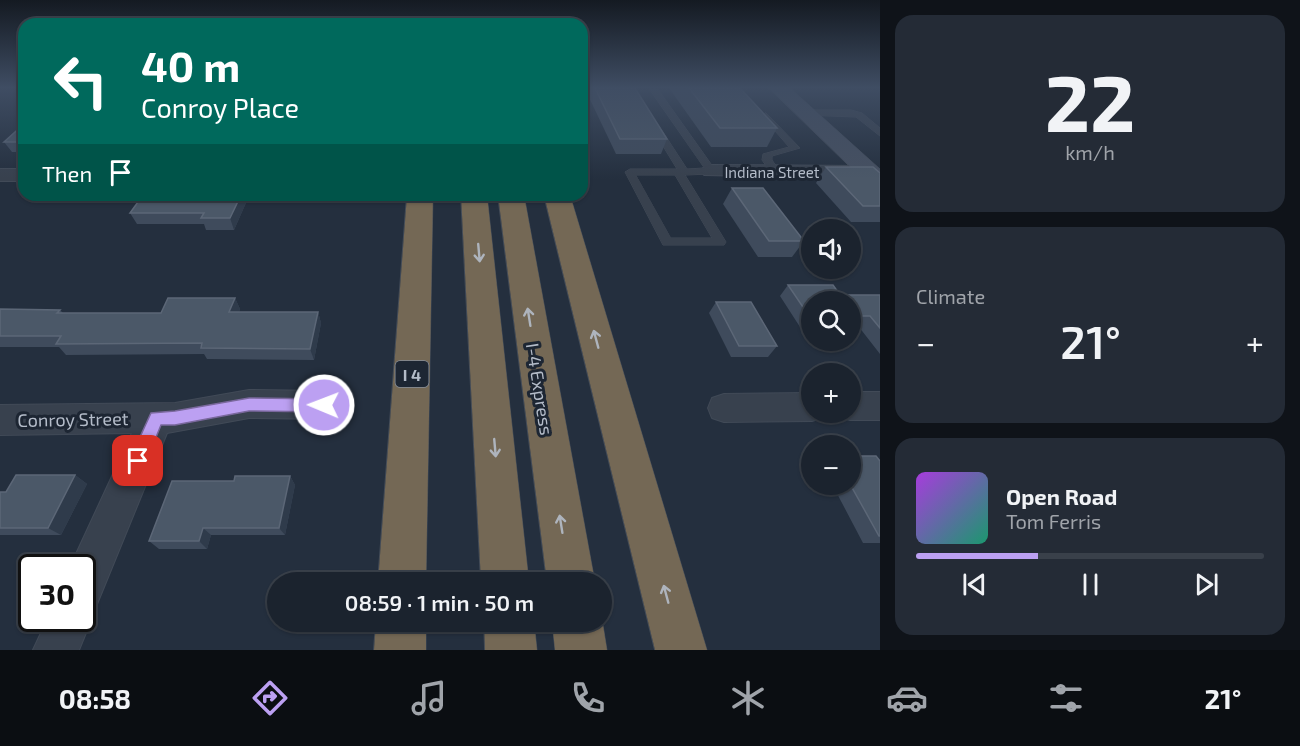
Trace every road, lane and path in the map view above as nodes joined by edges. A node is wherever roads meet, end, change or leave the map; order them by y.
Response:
1 (649, 118) edge
2 (674, 118) edge
3 (768, 118) edge
4 (812, 118) edge
5 (863, 118) edge
6 (880, 133) edge
7 (711, 171) junction
8 (681, 172) junction
9 (775, 172) junction
10 (0, 175) edge
11 (18, 175) edge
12 (874, 177) edge
13 (402, 201) edge
14 (420, 201) edge
15 (474, 201) edge
16 (511, 201) edge
17 (559, 201) edge
18 (324, 405) dead end
19 (801, 406) edge
20 (861, 406) edge
21 (880, 406) edge
22 (724, 408) dead end
23 (156, 418) junction
24 (0, 420) edge
25 (96, 557) edge
26 (403, 567) edge
27 (505, 572) edge
28 (569, 572) edge
29 (64, 632) edge
30 (401, 632) edge
31 (510, 632) edge
32 (579, 632) edge
33 (56, 650) edge
34 (400, 650) edge
35 (511, 650) edge
36 (581, 650) edge
37 (681, 650) edge

1 - 8 lane
2 - 7 lane
3 - 9 lane
4 - 12 street
5 - 6 lane
7 - 8 lane
7 - 9 street, Indiana Street
8 - 8 lane
9 - 12 street, Indiana Street
10 - 11 street
13 - 26 highway
14 - 26 highway, I 4
15 -> 27 highway
28 -> 16 highway, I-4 Express
37 -> 17 highway
18 - 23 street, Conroy Street
19 - 22 street
20 - 21 street
23 - 24 street, Conroy Street
23 - 25 street
29 - 33 street
30 - 34 highway
31 - 35 highway
32 - 36 highway

